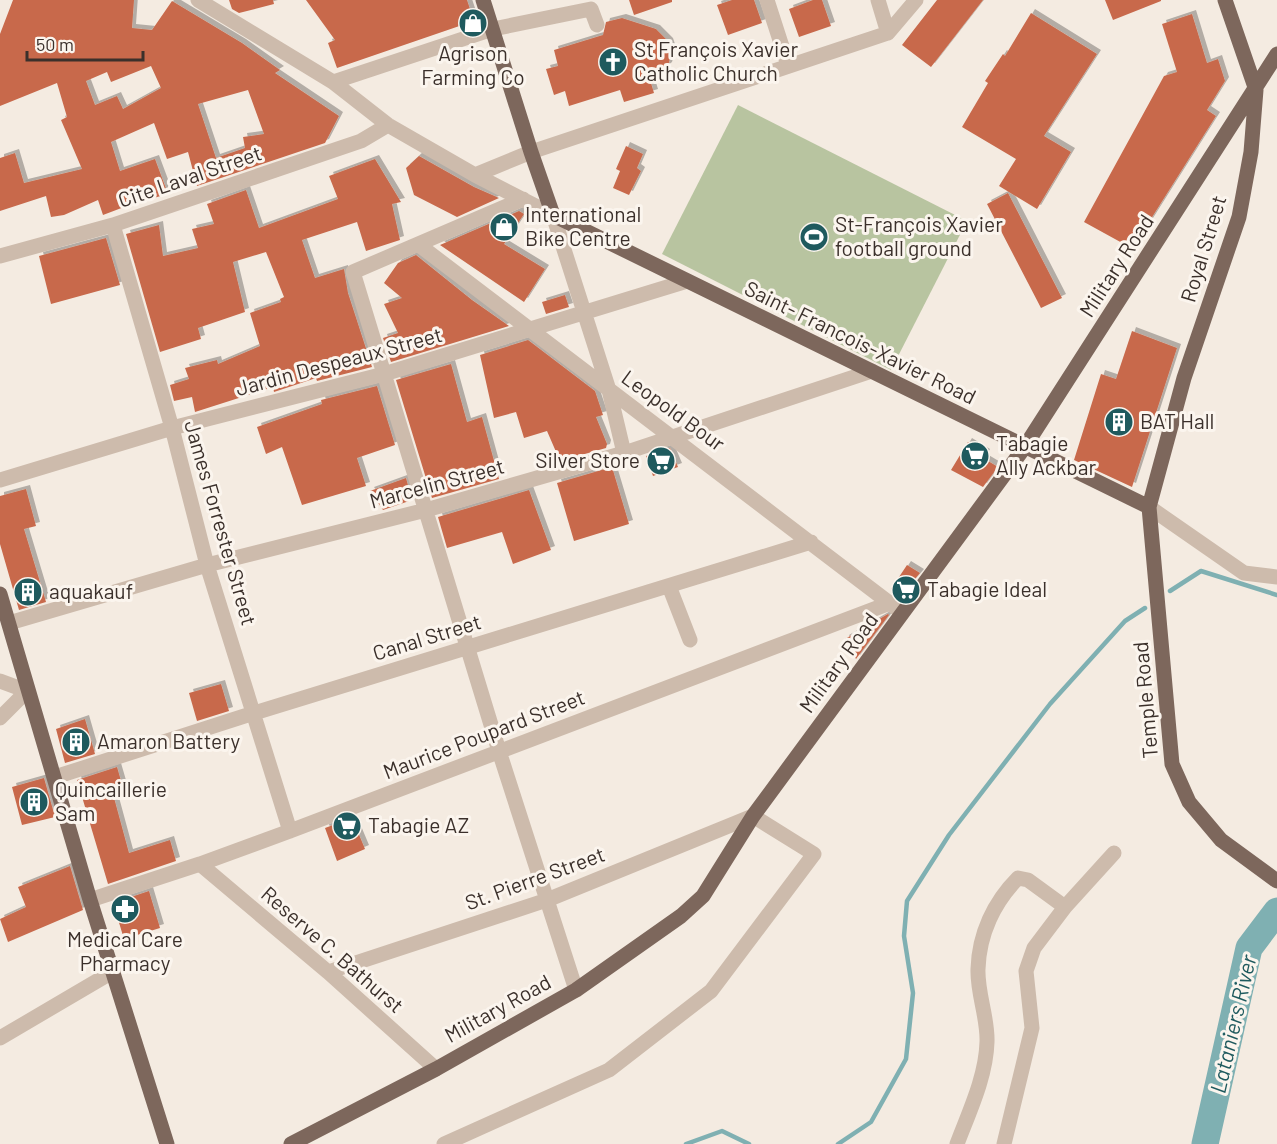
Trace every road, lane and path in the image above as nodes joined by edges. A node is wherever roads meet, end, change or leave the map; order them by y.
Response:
1 (198, 0) edge
2 (483, 0) edge
3 (767, 0) edge
4 (878, 0) edge
5 (916, 0) edge
6 (1225, 0) edge
7 (597, 25) dead end
8 (493, 29) junction
9 (888, 33) junction
10 (1277, 54) edge
11 (788, 65) junction
12 (333, 82) junction
13 (1256, 90) junction
14 (388, 125) junction
15 (531, 152) junction
16 (475, 175) junction
17 (523, 199) junction
18 (553, 215) junction
19 (113, 225) junction
20 (419, 245) junction
21 (0, 256) edge
22 (687, 281) junction
23 (584, 314) junction
24 (532, 330) junction
25 (872, 371) junction
26 (384, 374) junction
27 (609, 390) junction
28 (172, 428) junction
29 (673, 436) junction
30 (1024, 448) junction
31 (624, 453) junction
32 (0, 480) edge
33 (1149, 507) junction
34 (426, 510) junction
35 (811, 542) junction
36 (207, 565) junction
37 (1277, 577) edge
38 (669, 586) junction
39 (0, 594) edge
40 (896, 608) junction
41 (9, 623) junction
42 (690, 640) dead end
43 (468, 648) junction
44 (0, 681) edge
45 (27, 691) junction
46 (254, 713) junction
47 (0, 718) edge
48 (499, 751) junction
49 (55, 777) junction
50 (753, 816) junction
51 (290, 831) junction
52 (1114, 853) dead end
53 (200, 864) junction
54 (1277, 881) edge
55 (90, 900) junction
56 (547, 900) junction
57 (1065, 907) junction
58 (114, 971) junction
59 (327, 972) junction
60 (576, 990) junction
61 (0, 1038) edge
62 (436, 1069) junction
63 (167, 1144) edge
64 (291, 1144) edge
65 (444, 1144) edge
66 (957, 1144) edge
67 (1004, 1144) edge

1 - 12 street
2 - 8 main road
3 - 11 street
4 - 9 street
5 - 9 street
6 - 13 main road, Royal Street
7 - 8 street
8 - 12 street
8 - 15 main road
9 - 11 street
10 - 13 main road, Military Road
11 - 15 street
12 - 14 street
13 - 30 main road, Military Road
13 - 33 main road, Royal Street
14 - 16 street
14 - 19 street, Cite Laval Street
15 - 16 street
15 - 18 main road
16 - 17 street
17 - 18 street
17 - 20 street
18 - 22 main road, Saint- Francois-Xavier Road
18 - 23 street
19 - 21 street, Cite Laval Street
19 - 28 street, James Forrester Street
20 - 24 street, Leopold Bour
20 - 26 street
22 - 23 street, Jardin Despeaux Street
22 - 25 main road, Saint- Francois-Xavier Road
23 - 24 street, Jardin Despeaux Street
23 - 27 street
24 - 26 street, Jardin Despeaux Street
24 - 27 street, Leopold Bour
25 - 29 street, Marcelin Street
25 - 30 main road, Saint- Francois-Xavier Road
26 - 28 street, Jardin Despeaux Street
26 - 34 street
27 - 29 street, Leopold Bour
27 - 31 street
28 - 32 street, Jardin Despeaux Street
28 - 36 street, James Forrester Street
29 - 31 street, Marcelin Street
29 - 35 street, Leopold Bour
30 - 33 main road, Saint- Francois-Xavier Road
30 - 40 main road, Military Road
31 - 34 street, Marcelin Street
33 - 37 street
33 - 54 main road, Temple Road
34 - 36 street, Marcelin Street
34 - 43 street
35 - 38 street, Canal Street
35 - 40 street, Leopold Bour
36 - 41 street, Marcelin Street
36 - 46 street, James Forrester Street
38 - 42 street
38 - 43 street, Canal Street
39 - 41 main road
40 - 48 street, Maurice Poupard Street
40 - 50 main road, Military Road
41 - 45 main road
43 - 46 street, Canal Street
43 - 48 street
44 - 45 street
45 - 47 street
45 - 49 main road
46 - 49 street, Canal Street
46 - 51 street, James Forrester Street
48 - 51 street, Maurice Poupard Street
48 - 56 street
49 - 55 main road
50 - 56 street, St. Pierre Street
50 - 60 main road, Military Road
50 - 65 street
51 - 53 street, Maurice Poupard Street
52 - 57 street
53 - 55 street, Maurice Poupard Street
53 - 59 street, Reserve C. Bathurst
55 - 58 main road
56 - 59 street, St. Pierre Street
56 - 60 street
57 - 66 street
57 - 67 street
58 - 61 street
58 - 63 main road
59 - 62 street, Reserve C. Bathurst
60 - 62 main road, Military Road
62 - 64 main road, Military Road

